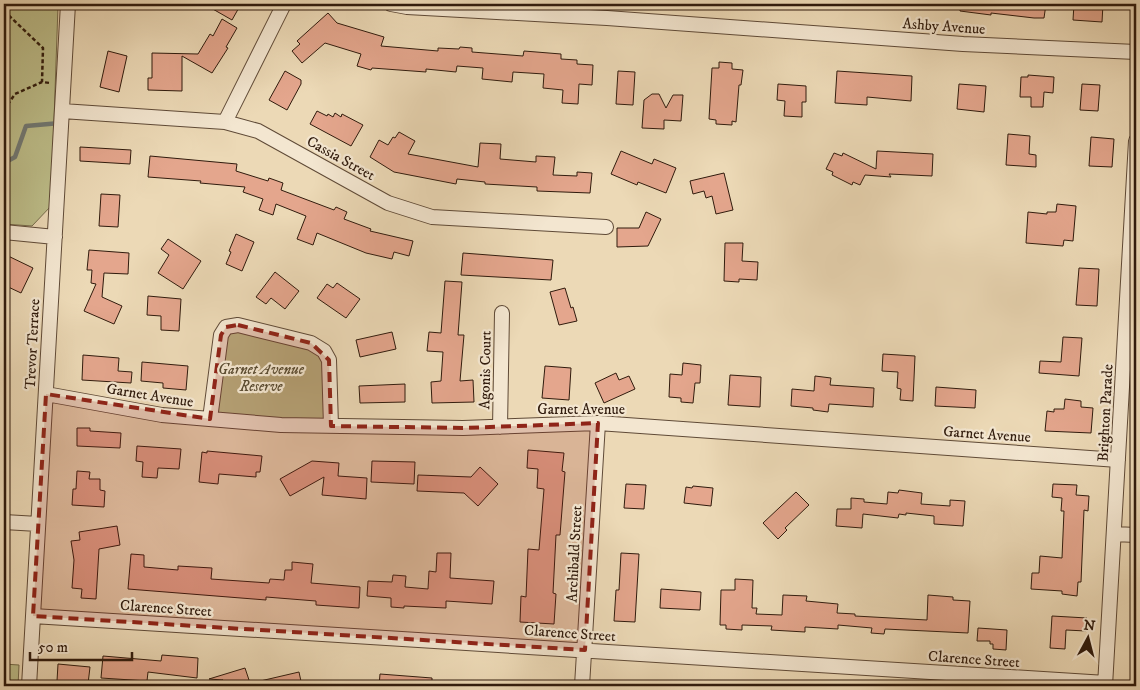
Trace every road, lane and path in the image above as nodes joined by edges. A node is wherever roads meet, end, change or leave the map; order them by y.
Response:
1 (68, 4) edge
2 (284, 4) edge
3 (391, 4) edge
4 (522, 8) edge
5 (4, 11) edge
6 (1136, 52) edge
7 (42, 82) junction
8 (64, 85) junction
9 (4, 110) edge
10 (62, 111) junction
11 (225, 122) junction
12 (1136, 141) edge
13 (606, 227) dead end
14 (4, 232) edge
15 (55, 237) junction
16 (502, 313) dead end
17 (46, 394) junction
18 (210, 419) junction
19 (598, 423) junction
20 (331, 426) junction
21 (500, 427) junction
22 (1118, 460) junction
23 (4, 522) edge
24 (38, 524) junction
25 (1114, 534) junction
26 (1136, 535) edge
27 (33, 616) junction
28 (585, 650) junction
29 (1106, 685) edge
30 (29, 686) edge
31 (582, 686) edge

1 - 8 street, Trevor Terrace
2 - 11 street
3 - 4 street, Ashby Avenue
4 - 6 street, Ashby Avenue
5 - 7 path
7 - 8 path
7 - 9 path
8 - 10 street, Trevor Terrace
10 - 11 street, Cassia Street
10 - 15 street, Trevor Terrace
11 - 13 street, Cassia Street
12 - 22 street, Brighton Parade
14 - 15 street
15 - 17 street, Trevor Terrace
16 - 21 street, Agonis Court
17 - 18 street, Garnet Avenue
17 - 24 street, Trevor Terrace
18 - 20 street, Garnet Avenue
18 - 20 street
19 - 21 street, Garnet Avenue
19 - 22 street, Garnet Avenue
19 - 28 street, Archibald Street
20 - 21 street, Garnet Avenue
22 - 25 street, Brighton Parade
23 - 24 street
24 - 27 street, Trevor Terrace
25 - 26 street
25 - 29 street, Brighton Parade
27 - 28 street, Clarence Street
27 - 30 street, Trevor Terrace
28 - 29 street, Clarence Street
28 - 31 street, Archibald Street

